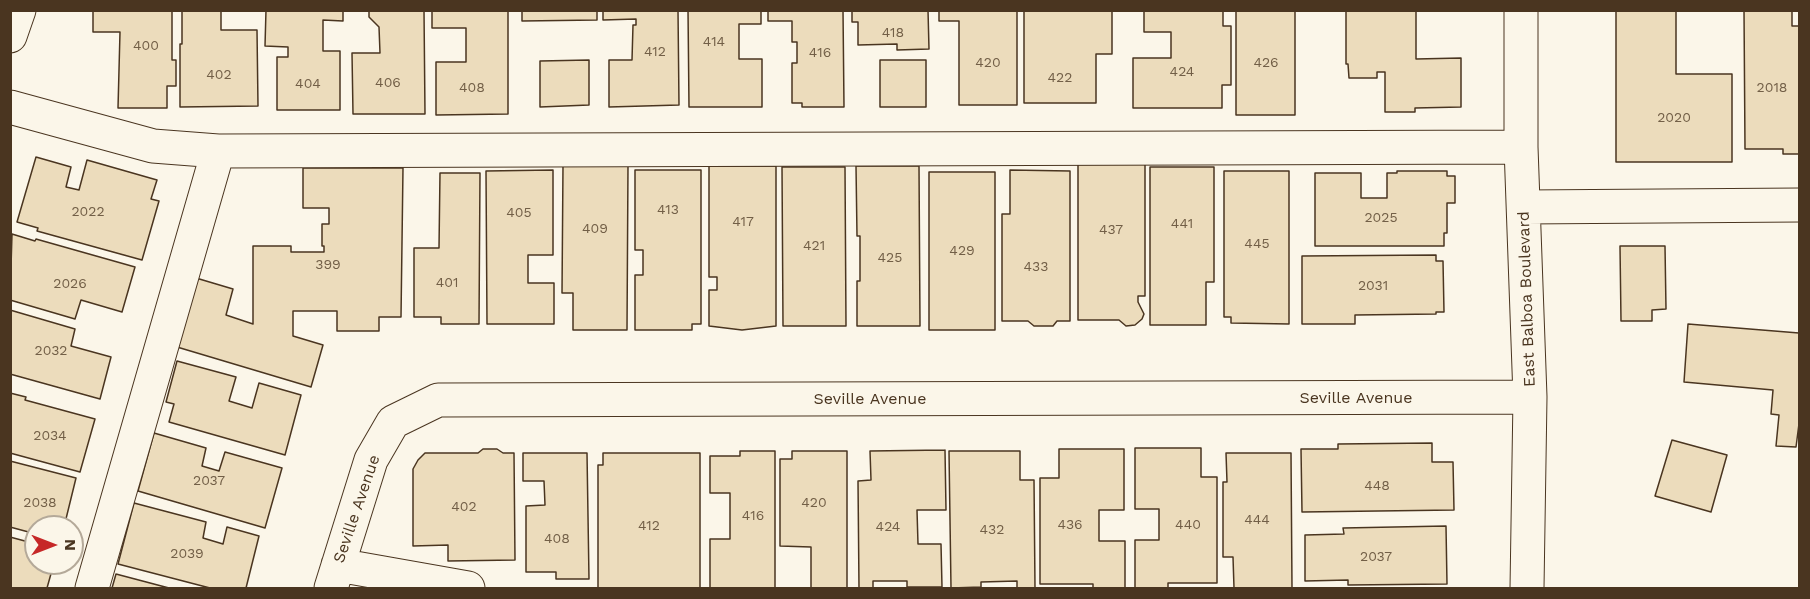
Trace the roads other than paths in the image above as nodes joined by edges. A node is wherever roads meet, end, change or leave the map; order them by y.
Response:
1 (19, 10) edge
2 (1521, 10) edge
3 (10, 36) edge
4 (10, 107) edge
5 (1521, 147) junction
6 (218, 151) junction
7 (1800, 205) edge
8 (1524, 207) junction
9 (1530, 398) junction
10 (335, 577) edge
11 (92, 588) edge
12 (468, 588) edge
13 (1527, 588) edge

1 - 3 street
2 - 5 street, East Balboa Boulevard
4 - 6 street
5 - 6 street
5 - 8 street, East Balboa Boulevard
6 - 11 street
7 - 8 street
8 - 9 street, East Balboa Boulevard
9 - 10 street, Seville Avenue
9 - 13 street, East Balboa Boulevard
10 - 12 street

